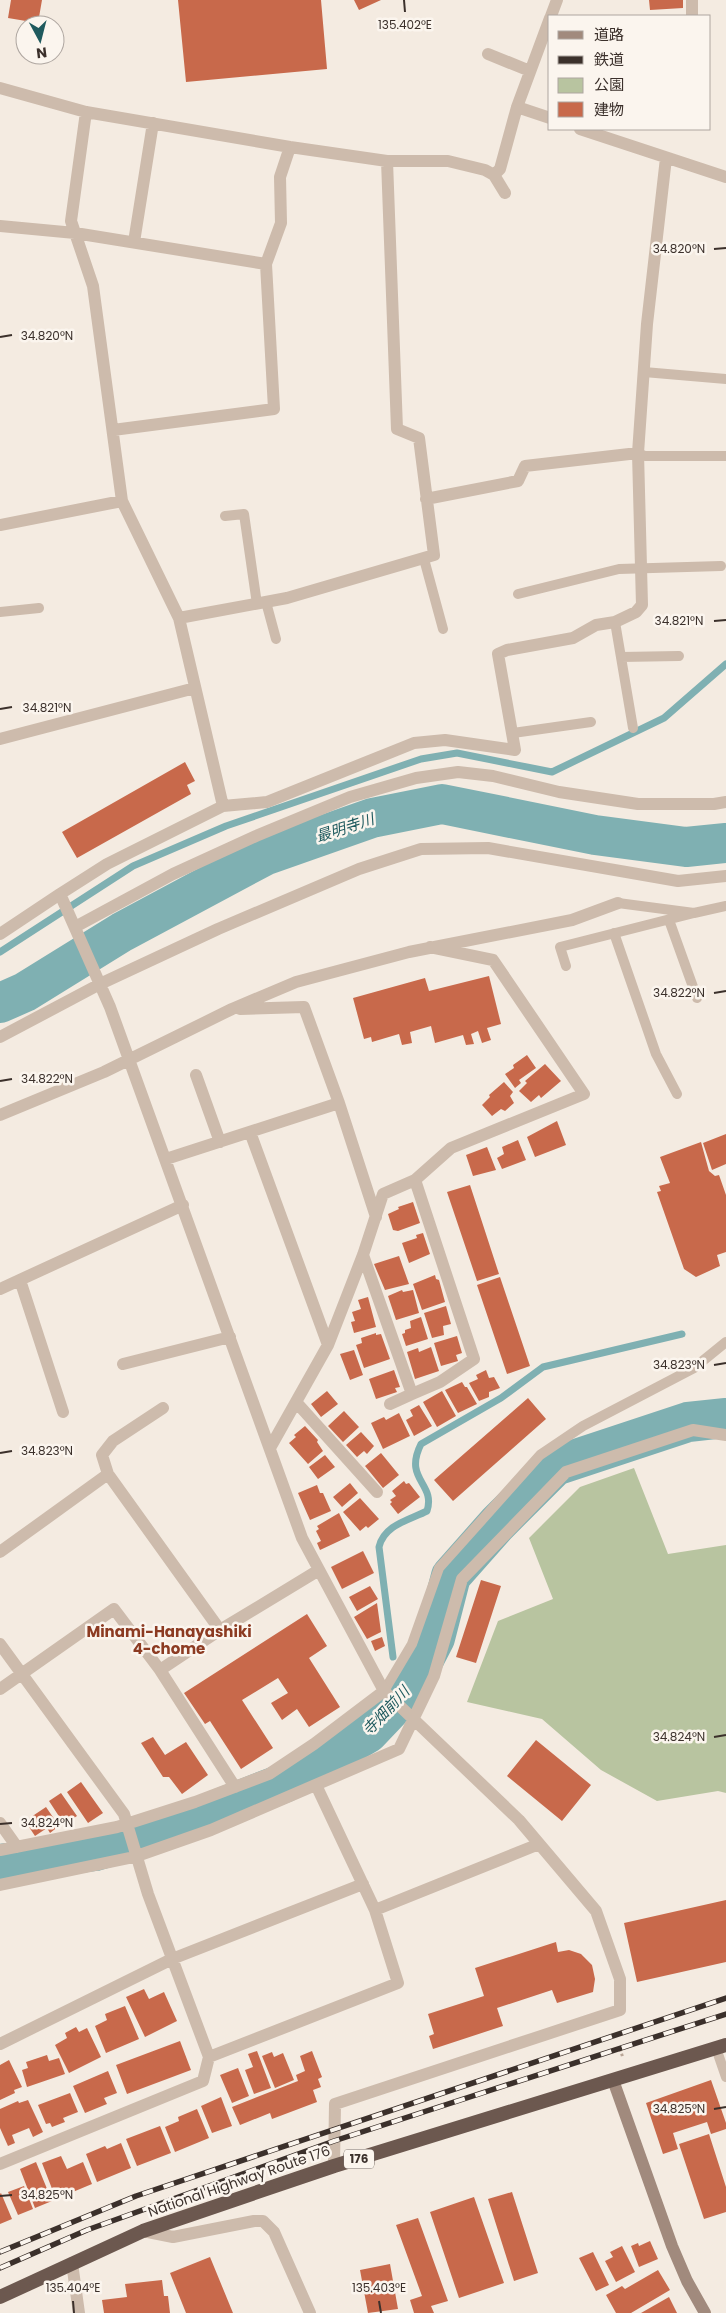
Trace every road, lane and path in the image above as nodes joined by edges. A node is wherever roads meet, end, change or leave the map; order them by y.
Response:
1 (692, 0) edge
2 (554, 1) edge
3 (550, 15) edge
4 (692, 15) edge
5 (548, 22) edge
6 (488, 54) dead end
7 (530, 71) junction
8 (0, 88) edge
9 (517, 107) junction
10 (86, 112) junction
11 (548, 117) edge
12 (153, 123) junction
13 (583, 130) edge
14 (290, 147) junction
15 (666, 158) junction
16 (387, 161) junction
17 (494, 175) junction
18 (726, 177) edge
19 (504, 193) dead end
20 (0, 226) edge
21 (75, 233) junction
22 (134, 242) junction
23 (266, 264) junction
24 (644, 372) junction
25 (726, 379) edge
26 (112, 430) junction
27 (638, 452) junction
28 (726, 456) edge
29 (426, 499) junction
30 (122, 501) junction
31 (226, 516) dead end
32 (0, 525) edge
33 (424, 559) junction
34 (720, 566) dead end
35 (640, 568) junction
36 (518, 594) dead end
37 (262, 603) junction
38 (39, 608) dead end
39 (0, 612) edge
40 (179, 618) junction
41 (614, 622) junction
42 (443, 629) dead end
43 (276, 639) dead end
44 (679, 656) dead end
45 (621, 657) junction
46 (195, 688) junction
47 (591, 722) dead end
48 (633, 728) dead end
49 (513, 733) junction
50 (0, 738) edge
51 (726, 802) edge
52 (223, 806) junction
53 (726, 876) edge
54 (62, 896) junction
55 (618, 903) joint
56 (726, 906) edge
57 (694, 913) junction
58 (668, 920) junction
59 (74, 926) junction
60 (614, 933) junction
61 (0, 934) edge
62 (430, 947) junction
63 (566, 966) dead end
64 (98, 979) junction
65 (697, 998) dead end
66 (232, 1009) junction
67 (0, 1037) edge
68 (129, 1060) junction
69 (196, 1075) dead end
70 (677, 1094) dead end
71 (339, 1103) junction
72 (0, 1116) edge
73 (250, 1132) junction
74 (220, 1142) junction
75 (166, 1159) junction
76 (415, 1180) junction
77 (183, 1205) junction
78 (376, 1217) junction
79 (363, 1255) junction
80 (20, 1280) junction
81 (0, 1289) edge
82 (230, 1337) junction
83 (726, 1342) edge
84 (328, 1345) junction
85 (122, 1364) dead end
86 (412, 1394) junction
87 (296, 1402) junction
88 (390, 1404) dead end
89 (163, 1408) dead end
90 (63, 1412) dead end
91 (726, 1434) edge
92 (270, 1448) junction
93 (108, 1474) junction
94 (377, 1492) dead end
95 (0, 1552) edge
96 (319, 1570) junction
97 (220, 1630) junction
98 (0, 1644) edge
99 (160, 1670) junction
100 (22, 1674) junction
101 (0, 1689) edge
102 (387, 1693) junction
103 (414, 1719) junction
104 (316, 1784) junction
105 (235, 1787) junction
106 (0, 1823) edge
107 (127, 1824) junction
108 (539, 1844) junction
109 (18, 1847) junction
110 (0, 1850) edge
111 (136, 1855) junction
112 (363, 1884) junction
113 (0, 1885) edge
114 (375, 1910) junction
115 (172, 1959) junction
116 (0, 2044) edge
117 (721, 2046) edge
118 (620, 2049) dead end
119 (209, 2057) junction
120 (623, 2059) dead end
121 (726, 2077) edge
122 (613, 2080) junction
123 (0, 2164) edge
124 (334, 2166) junction
125 (143, 2231) junction
126 (72, 2263) junction
127 (0, 2296) edge
128 (79, 2313) edge
129 (310, 2313) edge
130 (705, 2313) edge

1 - 4 street
2 - 3 street
5 - 7 street
6 - 7 street
7 - 9 street
8 - 10 street
9 - 11 street
9 - 17 street
10 - 12 street
10 - 21 street
12 - 14 street
12 - 22 street
13 - 15 street
14 - 16 street
14 - 23 street
15 - 18 street
15 - 24 street
16 - 17 street
16 - 29 street
17 - 19 street
20 - 21 street
21 - 22 street
21 - 26 street
22 - 23 street
23 - 26 street
24 - 25 lane
24 - 27 street
26 - 30 street
27 - 28 lane
27 - 29 street
27 - 35 street
29 - 33 street
30 - 32 street
30 - 40 street
31 - 37 lane
33 - 37 street
33 - 42 lane
34 - 35 lane
35 - 36 lane
35 - 41 street
37 - 40 street
37 - 43 lane
38 - 39 lane
40 - 46 street
41 - 45 lane
41 - 49 street
44 - 45 lane
45 - 48 lane
46 - 50 street
46 - 52 street
47 - 49 lane
49 - 52 street
51 - 59 street
52 - 54 street
53 - 64 street
54 - 59 street
54 - 61 street
55 - 57 lane
55 - 62 street
56 - 57 lane
57 - 58 lane
58 - 60 lane
58 - 65 lane
59 - 64 street
60 - 63 lane
60 - 70 lane
62 - 66 street
62 - 76 street
64 - 67 street
64 - 68 street
66 - 68 street
66 - 71 street
68 - 72 street
68 - 75 street
69 - 74 street
71 - 73 street
71 - 78 street
73 - 74 street
73 - 84 street
74 - 75 street
75 - 77 street
76 - 78 street
76 - 86 street
77 - 80 street
77 - 82 street
78 - 79 street
79 - 84 street
79 - 86 street
80 - 81 street
80 - 90 street
82 - 85 street
82 - 92 street
83 - 102 lane
84 - 87 street
86 - 88 street
87 - 92 street
87 - 94 street
89 - 93 street
91 - 103 street
92 - 96 street
93 - 95 street
93 - 97 street
96 - 97 street
96 - 102 street
97 - 99 street
98 - 100 street
99 - 100 street
99 - 105 street
100 - 101 street
100 - 107 street
102 - 103 street
102 - 105 street
103 - 104 street
103 - 108 street
104 - 111 street
104 - 112 street
105 - 107 street
106 - 109 street
107 - 109 street
107 - 111 street
108 - 114 street
108 - 124 street
109 - 110 street
111 - 113 street
111 - 115 street
112 - 114 street
112 - 115 street
114 - 119 street
115 - 116 street
115 - 119 street
117 - 121 lane
117 - 122 highway, National Highway Route 176 / 176
118 - 120 path
119 - 123 street
122 - 124 highway, National Highway Route 176 / 176
122 - 130 main road
124 - 125 highway, National Highway Route 176 / 176
125 - 126 highway, National Highway Route 176 / 176
125 - 129 street
126 - 127 highway, National Highway Route 176 / 176
126 - 128 street

